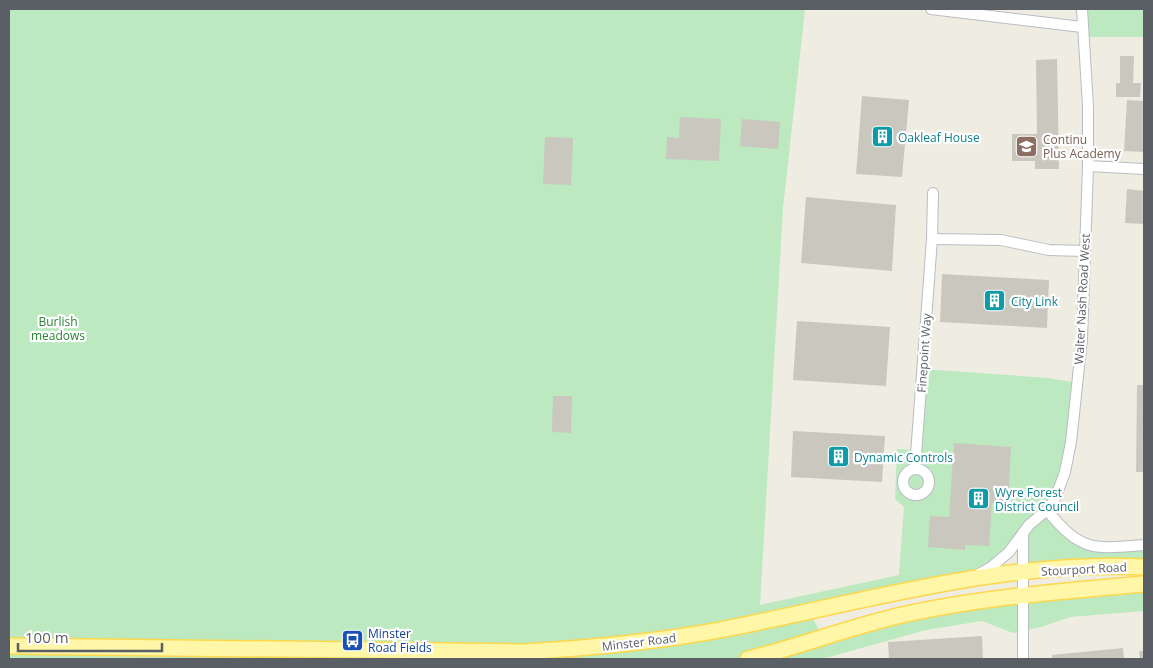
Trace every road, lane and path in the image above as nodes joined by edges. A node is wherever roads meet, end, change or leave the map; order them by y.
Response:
1 (932, 9) edge
2 (1082, 9) edge
3 (1082, 27) junction
4 (1088, 166) junction
5 (1144, 169) edge
6 (933, 194) dead end
7 (932, 239) junction
8 (1085, 251) junction
9 (916, 468) dead end
10 (1047, 510) junction
11 (1023, 533) junction
12 (1144, 545) edge
13 (1144, 567) edge
14 (1024, 573) junction
15 (973, 577) junction
16 (1144, 584) edge
17 (1024, 595) junction
18 (9, 646) edge
19 (748, 659) edge
20 (1023, 659) edge

1 - 3 street
2 - 3 street, Walter Nash Road West
3 - 4 street, Walter Nash Road West
4 - 5 street
4 - 8 street, Walter Nash Road West
6 - 7 street, Finepoint Way
7 - 8 street
7 - 9 street, Finepoint Way
8 - 10 street, Walter Nash Road West
10 - 11 street, Walter Nash Road West
10 - 12 street
11 - 14 street
11 - 15 street, Walter Nash Road West
13 - 14 main road, Stourport Road
14 - 15 main road, Minster Road
14 - 17 street
15 - 18 main road, Minster Road
16 - 17 main road, Stourport Road
17 - 19 main road
17 - 20 street

